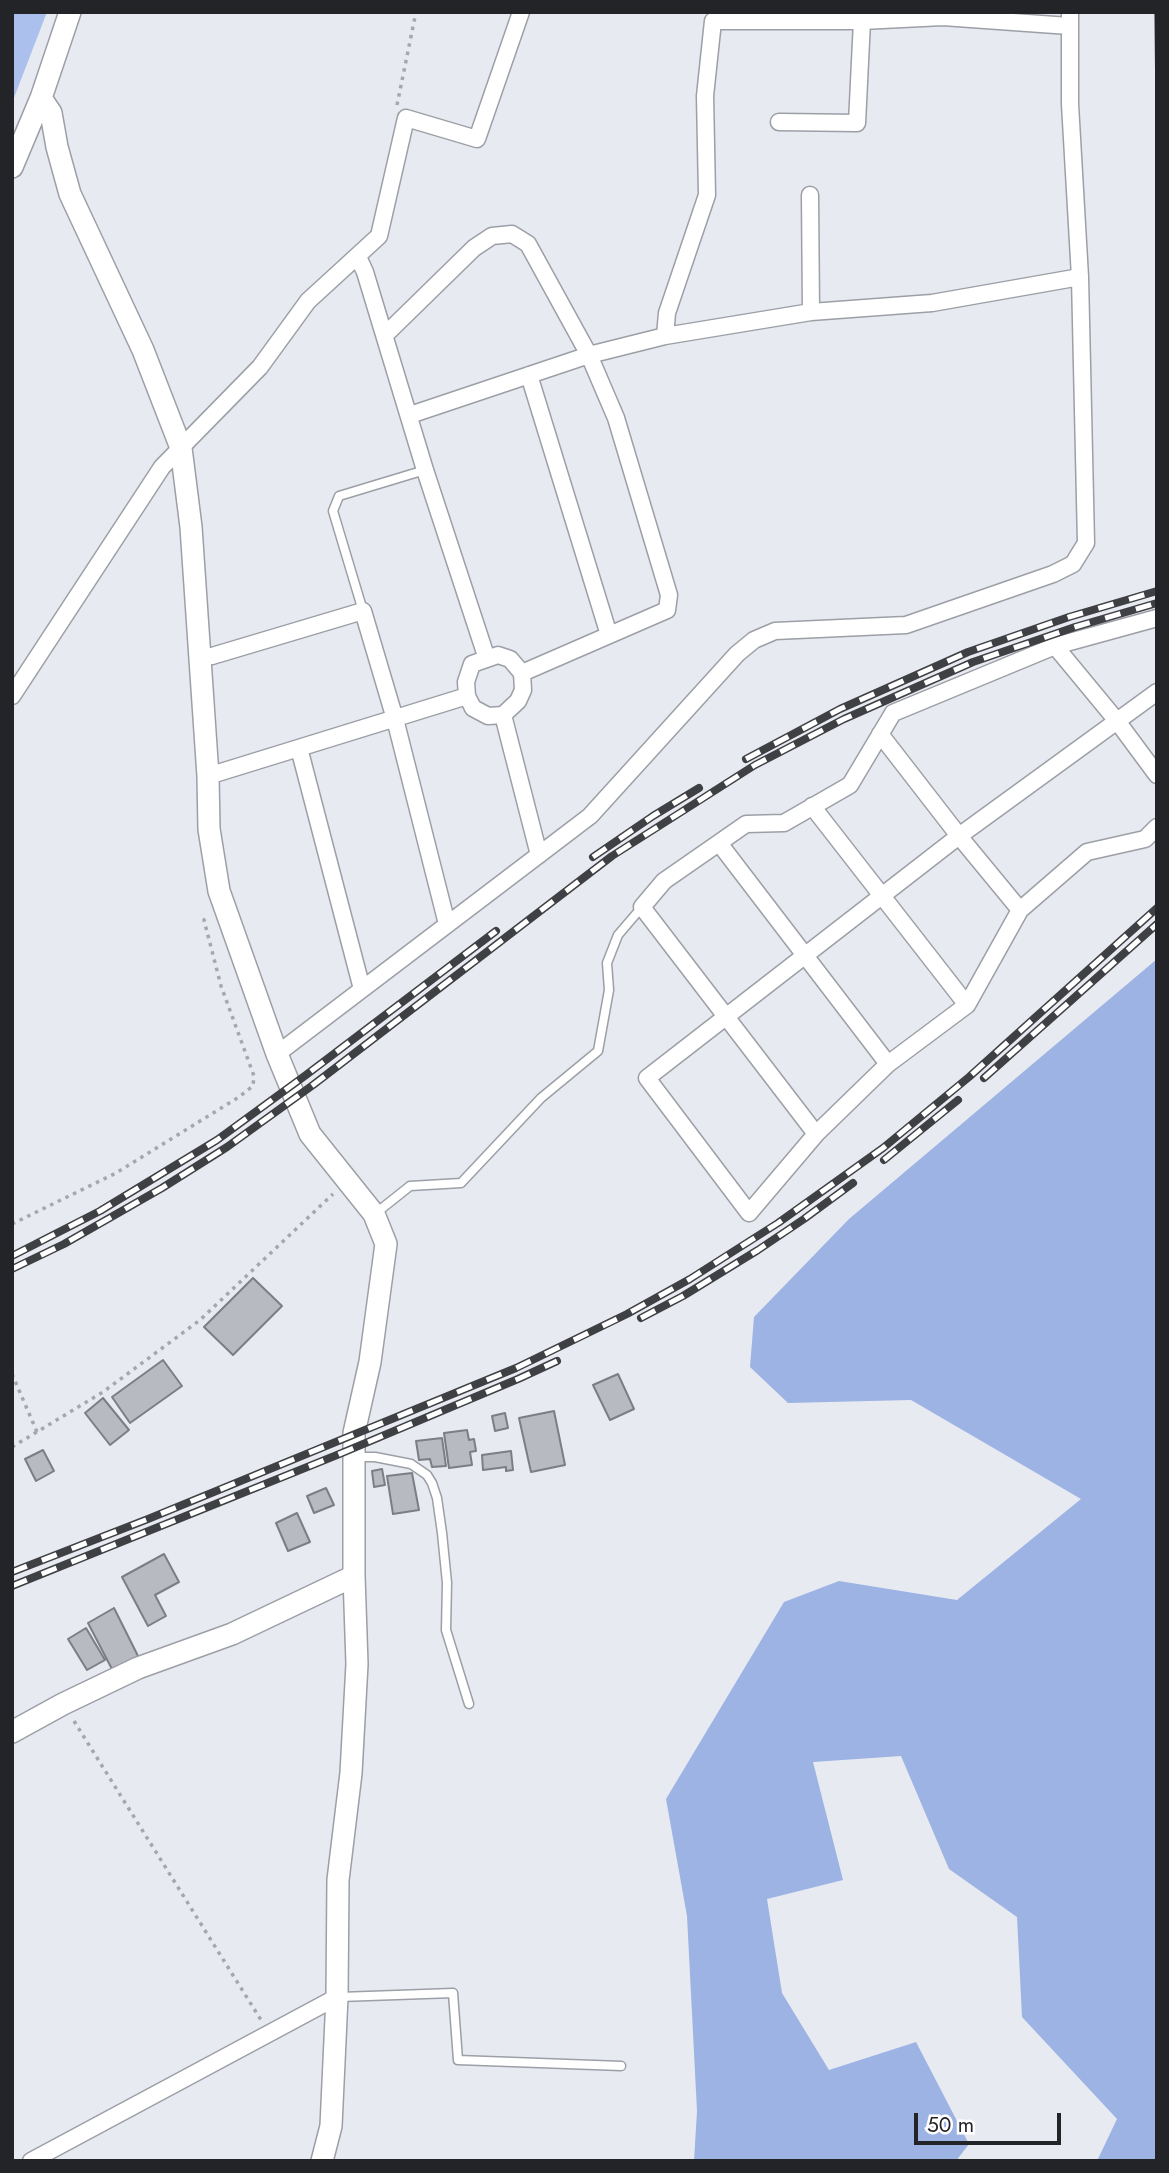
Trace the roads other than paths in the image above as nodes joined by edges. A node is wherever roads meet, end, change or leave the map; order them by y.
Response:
1 (70, 12) edge
2 (522, 12) edge
3 (1070, 19) edge
4 (862, 21) junction
5 (41, 98) junction
6 (779, 122) dead end
7 (12, 167) edge
8 (810, 195) dead end
9 (358, 257) junction
10 (1080, 277) junction
11 (811, 312) junction
12 (385, 335) junction
13 (665, 336) junction
14 (589, 355) junction
15 (528, 375) junction
16 (410, 415) junction
17 (181, 448) junction
18 (425, 470) junction
19 (363, 611) junction
20 (1157, 618) edge
21 (610, 635) junction
22 (1055, 646) junction
23 (200, 657) junction
24 (488, 659) junction
25 (522, 673) junction
26 (1157, 692) edge
27 (12, 696) edge
28 (467, 696) junction
29 (503, 715) junction
30 (395, 719) junction
31 (1117, 721) junction
32 (880, 734) junction
33 (299, 748) junction
34 (1157, 775) edge
35 (208, 776) junction
36 (812, 806) junction
37 (1157, 827) edge
38 (959, 836) junction
39 (719, 843) junction
40 (539, 855) junction
41 (882, 897) junction
42 (642, 907) junction
43 (1020, 910) junction
44 (447, 924) junction
45 (806, 956) junction
46 (362, 989) junction
47 (967, 1005) junction
48 (727, 1018) junction
49 (277, 1054) junction
50 (888, 1064) junction
51 (816, 1134) junction
52 (374, 1214) junction
53 (354, 1457) junction
54 (354, 1576) junction
55 (469, 1704) dead end
56 (12, 1732) edge
57 (337, 1997) junction
58 (621, 2066) dead end
59 (31, 2161) edge
60 (322, 2161) edge

1 - 5 street
2 - 9 street
3 - 4 street
3 - 10 street
4 - 6 street
4 - 13 street
5 - 7 street
5 - 17 street
8 - 11 street
9 - 12 street
9 - 17 street
10 - 11 street
10 - 40 street
11 - 13 street
12 - 14 street
12 - 16 street
13 - 14 street
14 - 15 street
14 - 21 street
15 - 16 street
15 - 21 street
16 - 18 street
17 - 23 street
17 - 27 street
18 - 19 lane
18 - 24 street
19 - 23 street
19 - 30 street
20 - 22 street
21 - 25 street
22 - 31 street
22 - 32 street
23 - 35 street
24 - 25 street
24 - 28 street
25 - 29 street
26 - 31 street
28 - 29 street
28 - 30 street
29 - 40 street
30 - 33 street
30 - 44 street
31 - 34 street
31 - 38 street
32 - 36 street
32 - 38 street
33 - 35 street
33 - 46 street
35 - 49 street
36 - 39 street
36 - 41 street
37 - 43 street
38 - 41 street
38 - 43 street
39 - 42 street
39 - 45 street
40 - 44 street
41 - 45 street
41 - 47 street
42 - 48 street
42 - 52 lane
43 - 47 street
44 - 46 street
45 - 48 street
45 - 50 street
46 - 49 street
47 - 50 street
48 - 51 street
48 - 51 street
49 - 52 street
50 - 51 street
52 - 53 street
53 - 54 street
53 - 55 lane
54 - 56 street
54 - 57 street
57 - 58 lane
57 - 59 street
57 - 60 street

